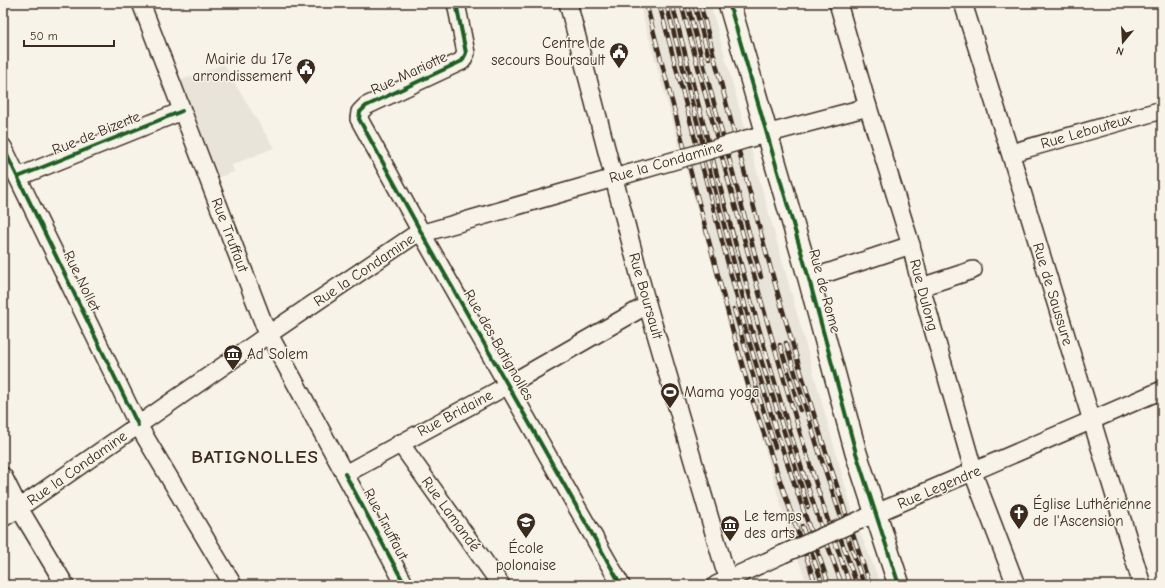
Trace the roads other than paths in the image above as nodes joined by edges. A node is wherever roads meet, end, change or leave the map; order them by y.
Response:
1 (141, 3) edge
2 (456, 3) edge
3 (568, 3) edge
4 (729, 3) edge
5 (838, 3) edge
6 (963, 3) edge
7 (868, 107) junction
8 (1162, 110) edge
9 (182, 111) junction
10 (359, 116) joint
11 (767, 133) junction
12 (3, 147) edge
13 (1010, 153) junction
14 (18, 177) junction
15 (614, 177) junction
16 (422, 233) junction
17 (911, 245) junction
18 (973, 270) dead end
19 (809, 279) junction
20 (921, 287) junction
21 (647, 305) junction
22 (269, 334) junction
23 (508, 385) junction
24 (1162, 390) edge
25 (1091, 420) junction
26 (138, 425) junction
27 (400, 443) junction
28 (973, 473) junction
29 (345, 474) junction
30 (3, 476) edge
31 (19, 508) junction
32 (868, 517) junction
33 (3, 518) edge
34 (726, 583) edge
35 (65, 585) edge
36 (233, 585) edge
37 (406, 585) edge
38 (501, 585) edge
39 (621, 585) edge
40 (899, 585) edge
41 (1016, 585) edge
42 (1142, 585) edge

1 - 9 street, Rue Truffaut
2 - 10 street, Rue Mariotte
3 - 15 street, Rue Boursault
4 - 11 main road, Rue de Rome
5 - 7 street, Rue Dulong
6 - 13 street, Rue de Saussure
7 - 11 street, Rue la Condamine
7 - 17 street, Rue Dulong
8 - 13 street, Rue Lebouteux
9 - 14 street, Rue de Bizerte
9 - 22 street, Rue Truffaut
10 - 16 street, Rue des Batignolles
11 - 15 street, Rue la Condamine, bridge
11 - 19 main road, Rue de Rome
12 - 14 street, Rue Nollet
13 - 25 street, Rue de Saussure
14 - 26 street, Rue Nollet
15 - 16 street, Rue la Condamine
15 - 21 street, Rue Boursault
16 - 22 street, Rue la Condamine
16 - 23 street, Rue des Batignolles
17 - 19 street
17 - 20 street, Rue Dulong
18 - 20 street
19 - 32 main road, Rue de Rome
20 - 28 street, Rue Dulong
21 - 23 street, Rue Bridaine
21 - 34 street, Rue Boursault
22 - 26 street, Rue la Condamine
22 - 29 street, Rue Truffaut
23 - 27 street, Rue Bridaine
23 - 39 street, Rue des Batignolles
24 - 25 street, Rue Legendre
25 - 28 street, Rue Legendre
25 - 42 street, Rue de Saussure
26 - 31 street, Rue la Condamine
26 - 36 street, Rue Nollet
27 - 29 street, Rue Bridaine
27 - 38 street, Rue Lamandé
28 - 32 street, Rue Legendre
28 - 41 street, Rue Dulong
29 - 37 street, Rue Truffaut
30 - 31 street
31 - 33 street, Rue la Condamine
31 - 35 street
32 - 34 street, Rue Legendre, bridge
32 - 40 main road, Rue de Rome

